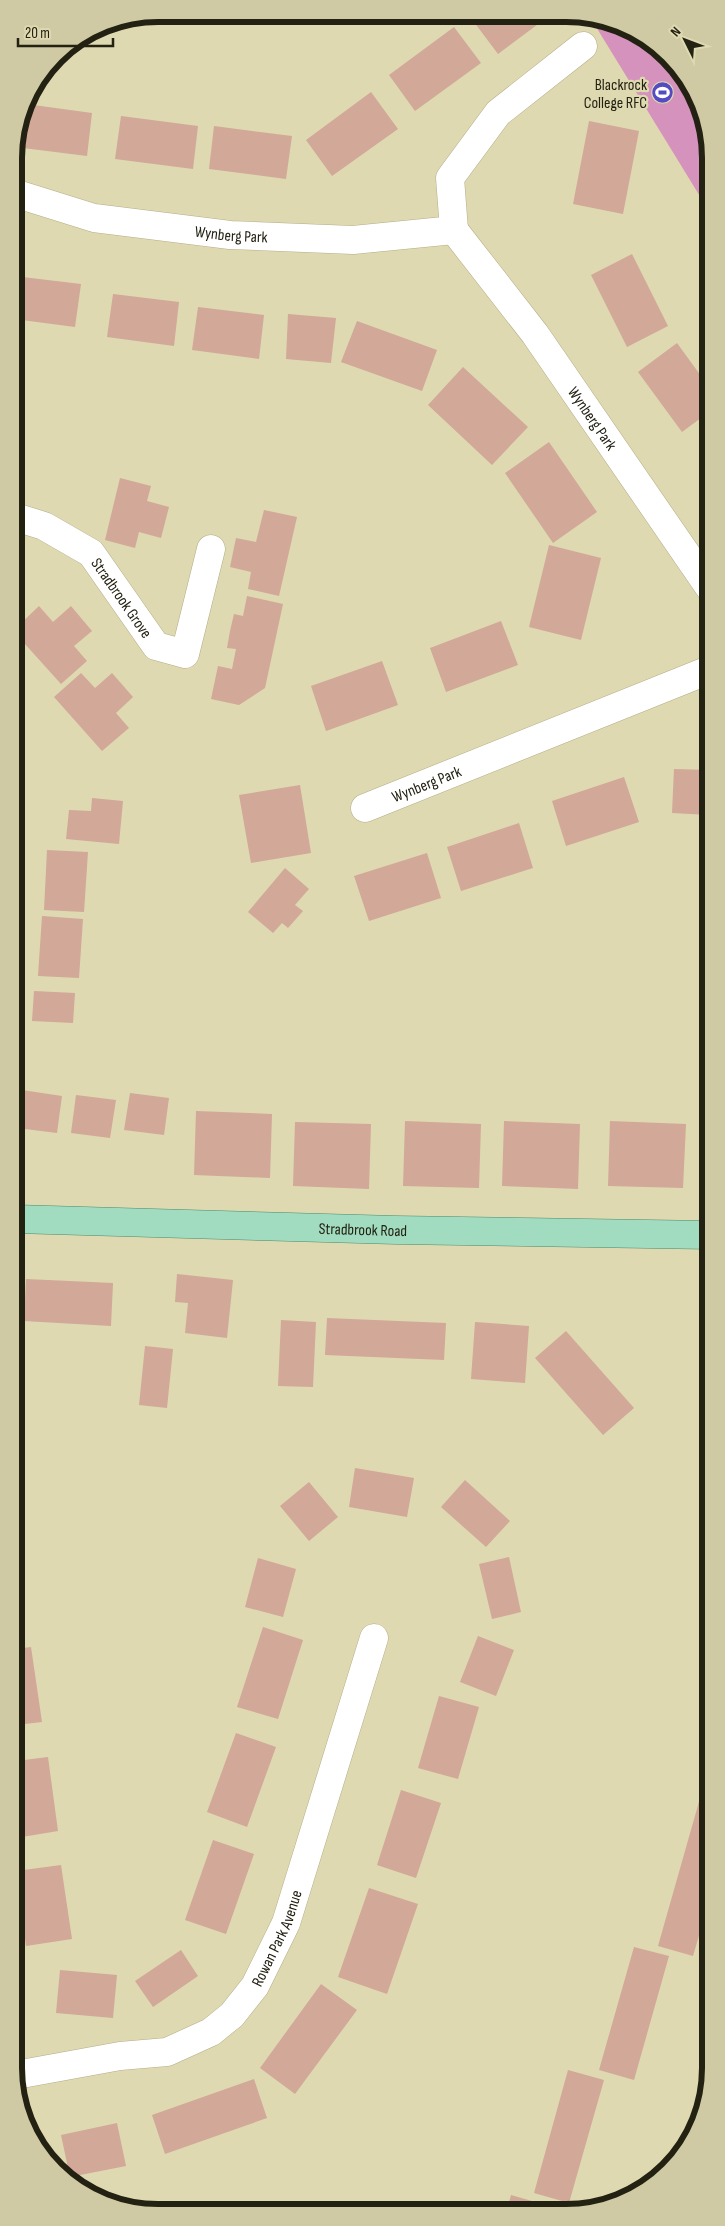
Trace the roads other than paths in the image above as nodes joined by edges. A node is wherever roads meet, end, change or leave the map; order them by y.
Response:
1 (583, 46) dead end
2 (23, 197) edge
3 (454, 230) junction
4 (23, 520) edge
5 (211, 549) dead end
6 (702, 577) edge
7 (702, 673) edge
8 (365, 808) dead end
9 (22, 1219) edge
10 (702, 1235) edge
11 (374, 1638) dead end
12 (23, 2074) edge

1 - 3 street
2 - 3 street, Wynberg Park
3 - 6 street, Wynberg Park
4 - 5 street, Stradbrook Grove
7 - 8 street, Wynberg Park
9 - 10 main road, Stradbrook Road
11 - 12 street, Rowan Park Avenue

